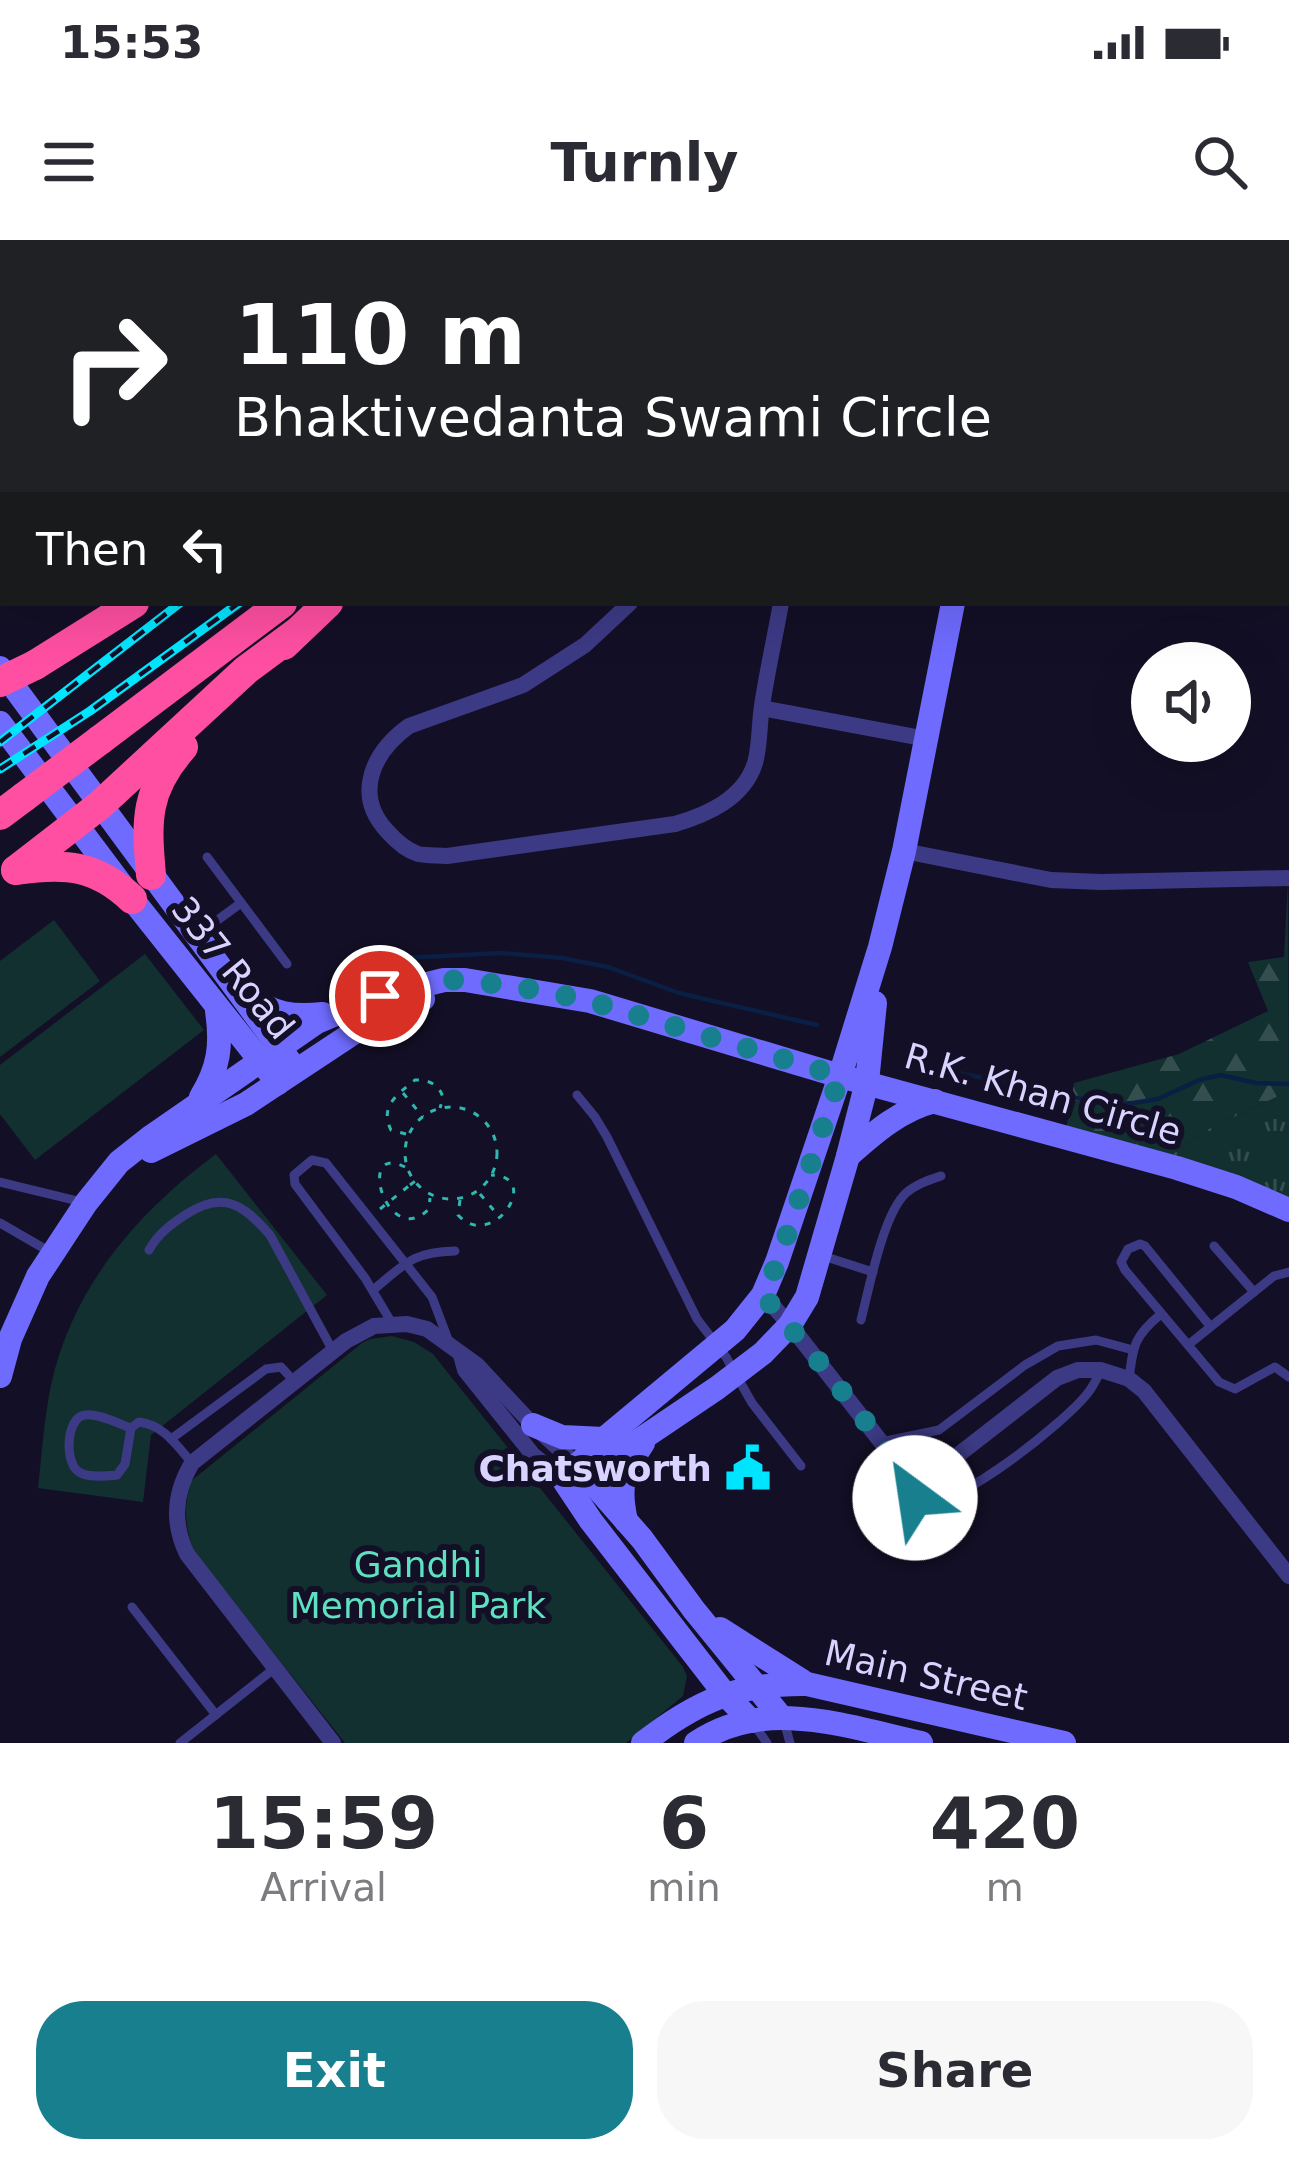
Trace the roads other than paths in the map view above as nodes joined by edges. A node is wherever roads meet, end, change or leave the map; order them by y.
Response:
1 (102, 606) edge
2 (129, 606) edge
3 (278, 606) edge
4 (325, 606) edge
5 (627, 606) edge
6 (780, 606) edge
7 (952, 606) edge
8 (296, 633) junction
9 (76, 640) junction
10 (0, 668) edge
11 (0, 682) edge
12 (762, 708) junction
13 (0, 723) edge
14 (927, 739) junction
15 (12, 806) edge
16 (88, 815) junction
17 (904, 851) junction
18 (206, 857) dead end
19 (8, 874) edge
20 (1289, 878) edge
21 (141, 887) junction
22 (241, 903) junction
23 (196, 935) junction
24 (880, 947) junction
25 (287, 964) dead end
26 (233, 983) junction
27 (496, 984) junction
28 (217, 1008) junction
29 (337, 1012) junction
30 (270, 1053) junction
31 (287, 1076) junction
32 (840, 1076) junction
33 (867, 1082) junction
34 (577, 1095) dead end
35 (937, 1101) junction
36 (192, 1108) junction
37 (848, 1156) junction
38 (941, 1176) dead end
39 (108, 1178) junction
40 (0, 1182) edge
41 (86, 1203) junction
42 (1289, 1210) edge
43 (0, 1223) edge
44 (1214, 1246) dead end
45 (149, 1250) dead end
46 (455, 1251) dead end
47 (52, 1252) junction
48 (820, 1255) junction
49 (406, 1263) junction
50 (873, 1272) junction
51 (1289, 1272) edge
52 (373, 1290) junction
53 (1254, 1292) junction
54 (763, 1295) junction
55 (1161, 1314) junction
56 (861, 1320) dead end
57 (392, 1324) junction
58 (790, 1325) junction
59 (1210, 1326) junction
60 (1188, 1345) junction
61 (718, 1346) junction
62 (455, 1349) junction
63 (1133, 1350) junction
64 (333, 1351) junction
65 (1101, 1370) junction
66 (736, 1374) junction
67 (0, 1376) edge
68 (1289, 1377) edge
69 (1129, 1379) junction
70 (294, 1381) junction
71 (533, 1425) junction
72 (131, 1428) junction
73 (648, 1436) junction
74 (171, 1439) junction
75 (604, 1439) junction
76 (881, 1442) junction
77 (192, 1463) junction
78 (899, 1465) junction
79 (801, 1466) dead end
80 (575, 1477) junction
81 (626, 1521) junction
82 (1289, 1576) edge
83 (132, 1607) dead end
84 (694, 1610) junction
85 (274, 1668) junction
86 (807, 1684) junction
87 (754, 1686) junction
88 (724, 1693) junction
89 (216, 1715) junction
90 (782, 1717) junction
91 (751, 1721) junction
92 (876, 1738) edge
93 (180, 1743) edge
94 (333, 1743) edge
95 (643, 1743) edge
96 (696, 1743) edge
97 (767, 1743) edge
98 (790, 1743) edge
99 (921, 1743) edge
100 (1064, 1743) edge

1 - 9 highway
2 - 9 highway
3 - 15 highway, bridge
4 - 8 highway
5 - 12 street
6 - 12 street
7 - 14 street
8 - 16 highway
8 - 21 highway
9 - 11 highway, bridge
10 - 16 street
12 - 14 street
13 - 16 street
14 - 17 street
16 - 19 highway
16 - 21 street
17 - 20 street
17 - 24 street
18 - 22 lane
19 - 21 highway
21 - 23 street, 337 Road
21 - 28 street, 337 Road
22 - 23 lane
22 - 25 lane
23 - 26 street, 337 Road
24 - 32 street
24 - 33 street
26 - 29 street
26 - 30 street, 337 Road
27 - 29 street, R.K. Khan Circle
27 - 31 street, R.K. Khan Circle
27 - 32 street, R.K. Khan Circle
28 - 30 street, 337 Road
28 - 36 street
29 - 30 street, R.K. Khan Circle
30 - 31 street, 337 Road
30 - 36 street, R.K. Khan Circle
31 - 39 street, R.K. Khan Circle
32 - 33 street, R.K. Khan Circle
32 - 54 street
33 - 35 street, R.K. Khan Circle
33 - 37 street
34 - 61 lane
35 - 37 street
35 - 42 street, R.K. Khan Circle
36 - 39 street, R.K. Khan Circle
37 - 48 street
38 - 50 lane
39 - 41 street, R.K. Khan Circle
40 - 41 lane
41 - 47 street, R.K. Khan Circle
43 - 47 lane
44 - 53 lane
45 - 64 lane
46 - 49 lane
47 - 67 street, R.K. Khan Circle
48 - 50 lane
48 - 58 street
49 - 52 lane
49 - 52 lane
49 - 62 lane
50 - 56 lane
51 - 53 lane
52 - 57 lane
53 - 59 lane
54 - 58 street
54 - 61 street
55 - 59 lane
55 - 60 lane
55 - 63 lane
57 - 62 street
57 - 64 street
58 - 66 street
58 - 76 street
59 - 60 lane
60 - 68 lane
61 - 66 lane
61 - 75 street
62 - 71 street
62 - 80 street
63 - 69 lane
63 - 76 lane
64 - 70 street
65 - 69 street
65 - 78 street
65 - 78 lane
66 - 73 street
66 - 79 lane
69 - 82 street
70 - 74 lane
70 - 77 street
71 - 75 street
71 - 80 street
72 - 72 lane
72 - 74 lane
73 - 80 street
73 - 81 street
74 - 77 lane
75 - 80 street
76 - 78 street
77 - 85 street
80 - 81 street
80 - 88 street
81 - 84 street
83 - 89 lane
84 - 86 street
84 - 87 street
85 - 89 lane
85 - 94 street
86 - 87 street, Main Street
86 - 100 street, Main Street
87 - 88 street, Main Street
87 - 90 street
88 - 91 street
88 - 95 street, Main Street
89 - 93 lane
90 - 91 street, Main Street
90 - 92 street, Main Street
90 - 98 lane
91 - 96 street, Main Street
91 - 97 lane
92 - 99 street, Main Street

